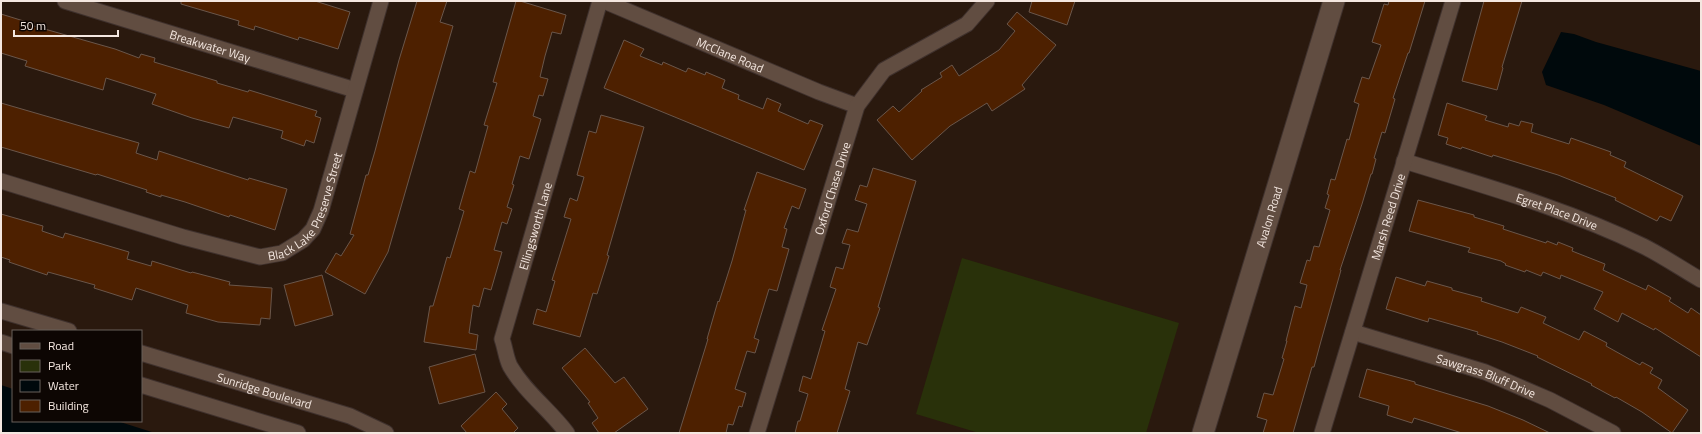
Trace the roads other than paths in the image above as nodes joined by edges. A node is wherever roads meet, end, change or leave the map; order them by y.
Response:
1 (65, 1) edge
2 (380, 1) edge
3 (600, 1) edge
4 (604, 1) edge
5 (988, 1) edge
6 (1334, 1) edge
7 (1453, 1) edge
8 (355, 90) junction
9 (857, 106) junction
10 (1404, 161) junction
11 (1, 181) edge
12 (1701, 280) edge
13 (1, 311) edge
14 (66, 330) edge
15 (1353, 332) junction
16 (1, 342) edge
17 (12, 346) edge
18 (142, 353) edge
19 (142, 385) edge
20 (298, 433) edge
21 (386, 433) edge
22 (567, 433) edge
23 (757, 433) edge
24 (1203, 433) edge
25 (1322, 433) edge
26 (1613, 433) edge

1 - 8 street, Breakwater Way
2 - 8 street, Black Lake Preserve Street
3 - 22 street, Ellingsworth Lane
4 - 9 street, McClane Road
5 - 9 street, Oxford Chase Drive
6 - 24 main road, Avalon Road
7 - 10 street, Marsh Reed Drive
8 - 11 street, Black Lake Preserve Street
9 - 23 street, Oxford Chase Drive
10 - 12 street, Egret Place Drive
10 - 15 street, Marsh Reed Drive
13 - 14 street
15 - 25 street, Marsh Reed Drive
15 - 26 street, Sawgrass Bluff Drive
16 - 17 street
18 - 21 street, Sunridge Boulevard
19 - 20 street

